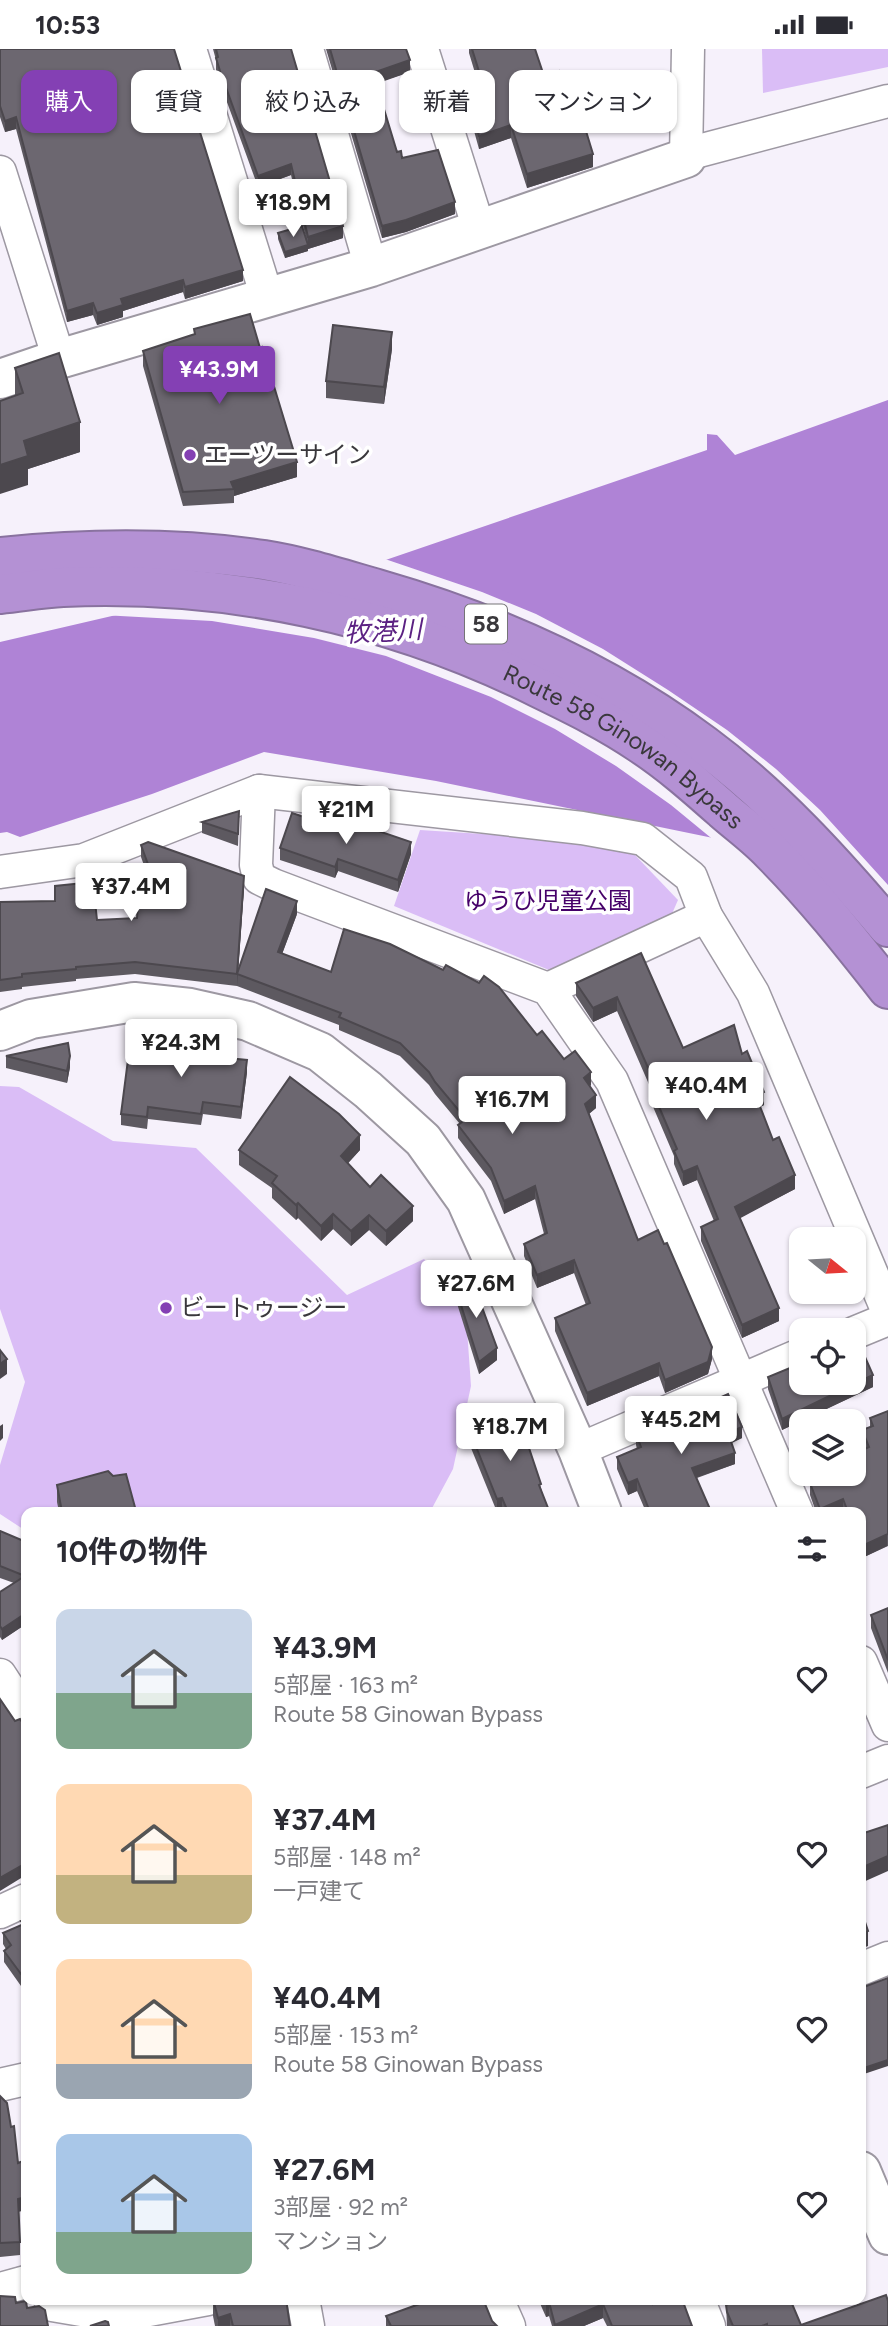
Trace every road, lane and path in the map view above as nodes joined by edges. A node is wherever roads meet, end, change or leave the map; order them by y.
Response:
1 (191, 49) edge
2 (307, 49) edge
3 (422, 49) edge
4 (688, 49) edge
5 (888, 101) edge
6 (689, 155) junction
7 (0, 172) edge
8 (479, 229) junction
9 (371, 267) junction
10 (267, 297) junction
11 (59, 359) junction
12 (0, 379) edge
13 (0, 557) edge
14 (0, 594) edge
15 (259, 791) junction
16 (0, 872) edge
17 (706, 916) junction
18 (883, 922) edge
19 (548, 989) junction
20 (888, 989) edge
21 (0, 1031) edge
22 (888, 1312) edge
23 (888, 1319) edge
24 (866, 1328) edge
25 (789, 1359) edge
26 (740, 1379) junction
27 (578, 1450) junction
28 (600, 1507) edge
29 (795, 1507) edge
30 (866, 1674) edge
31 (0, 1675) edge
32 (21, 1707) edge
33 (888, 1725) edge
34 (888, 1761) edge
35 (866, 1770) edge
36 (21, 1902) edge
37 (0, 1912) edge
38 (888, 1958) edge
39 (866, 1967) edge
40 (866, 2183) edge
41 (888, 2235) edge
42 (21, 2283) edge
43 (0, 2289) edge
44 (52, 2305) edge
45 (176, 2305) edge
46 (304, 2305) edge
47 (500, 2305) edge
48 (700, 2305) edge
49 (308, 2326) edge
50 (509, 2326) edge
51 (709, 2326) edge

1 - 10 street
2 - 9 street
3 - 8 street
4 - 6 street
5 - 6 street
6 - 8 street
7 - 11 street
8 - 9 street
9 - 10 street
10 - 11 street
11 - 12 street
13 - 18 highway, Route 58 Ginowan Bypass / 58
14 - 20 highway, Route 58 Ginowan Bypass / 58
15 - 16 street
15 - 17 street
15 - 19 street
17 - 19 street
17 - 22 street
19 - 26 street
21 - 27 street
23 - 24 street
25 - 26 street
26 - 27 street
26 - 29 street
27 - 28 street
30 - 33 street
31 - 32 street
34 - 35 street
36 - 37 street
38 - 39 street
40 - 41 street
42 - 43 street
44 - 45 street
46 - 49 street
47 - 50 street
48 - 51 street

